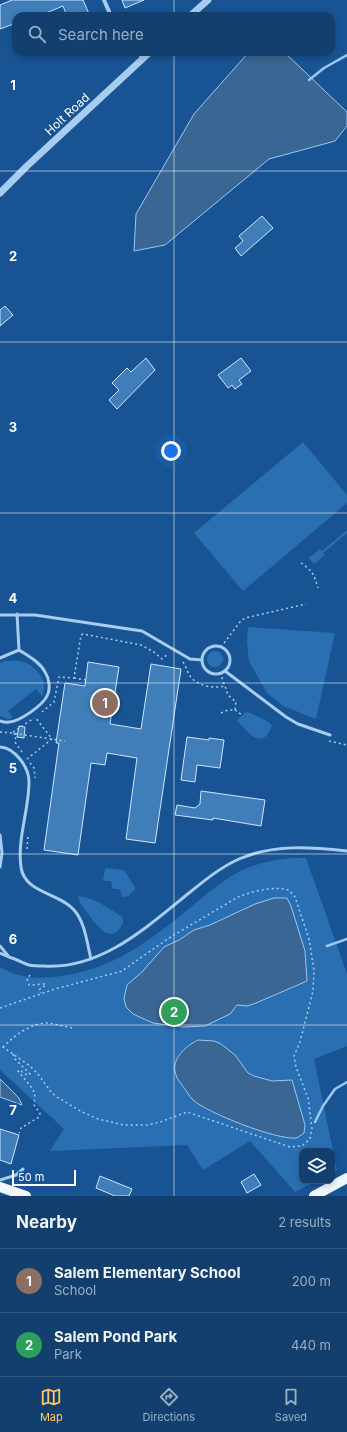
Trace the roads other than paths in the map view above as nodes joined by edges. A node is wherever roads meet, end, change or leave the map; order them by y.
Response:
1 (104, 0) edge
2 (208, 0) edge
3 (109, 12) edge
4 (194, 12) edge
5 (145, 56) edge
6 (143, 58) joint
7 (0, 193) edge
8 (17, 614) junction
9 (0, 615) edge
10 (19, 650) junction
11 (0, 658) edge
12 (202, 660) junction
13 (225, 671) junction
14 (0, 721) edge
15 (330, 734) dead end
16 (0, 747) edge
17 (0, 835) edge
18 (347, 851) edge
19 (0, 867) edge
20 (0, 946) edge
21 (0, 953) edge
22 (9, 957) junction
23 (90, 959) junction
24 (23, 1169) dead end
25 (347, 1178) edge
26 (0, 1180) edge
27 (0, 1187) edge
28 (26, 1196) edge
29 (314, 1196) edge

1 - 3 street
2 - 4 street
5 - 6 street, Holt Road
6 - 7 street, Holt Road
8 - 9 lane
8 - 10 lane
8 - 12 lane
10 - 11 lane
10 - 14 lane
12 - 13 lane
12 - 13 lane
13 - 15 lane
16 - 23 lane
17 - 19 lane
18 - 23 lane
20 - 22 lane
21 - 22 lane
22 - 23 lane
24 - 26 lane
25 - 29 main road
27 - 28 main road

